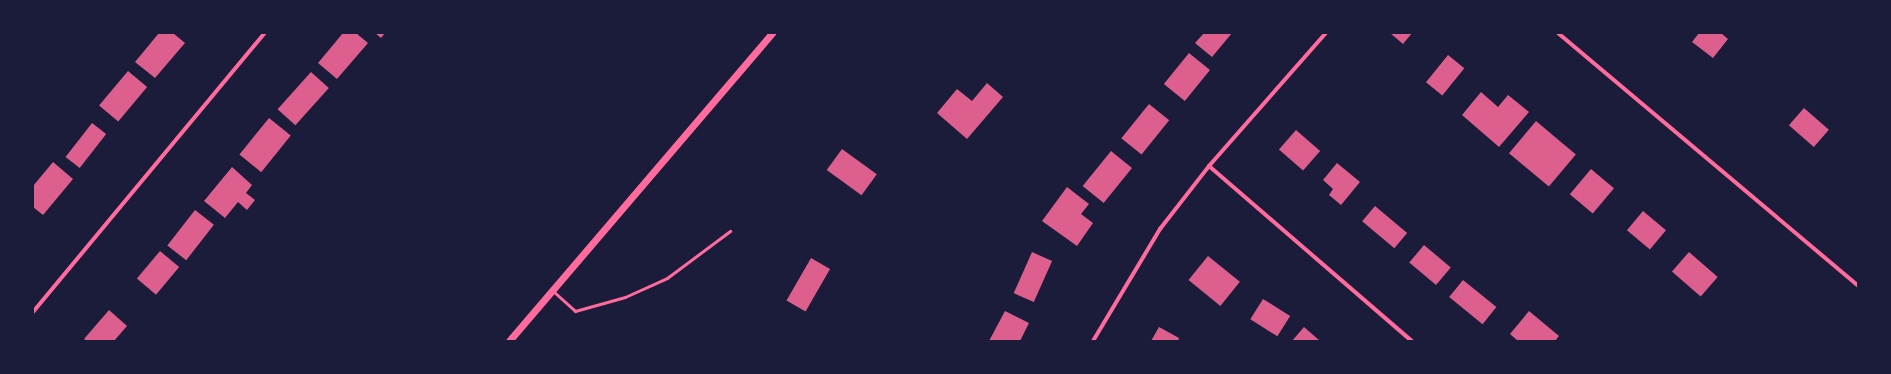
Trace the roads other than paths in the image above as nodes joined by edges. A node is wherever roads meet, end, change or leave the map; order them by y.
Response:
1 (266, 33) edge
2 (772, 33) edge
3 (1326, 33) edge
4 (1558, 33) edge
5 (1209, 166) junction
6 (730, 231) dead end
7 (1858, 286) edge
8 (552, 290) junction
9 (33, 312) edge
10 (509, 341) edge
11 (1093, 341) edge
12 (1412, 341) edge

1 - 9 street
2 - 8 street
3 - 5 street
4 - 7 street
5 - 11 street
5 - 12 street
6 - 8 lane
8 - 10 street

